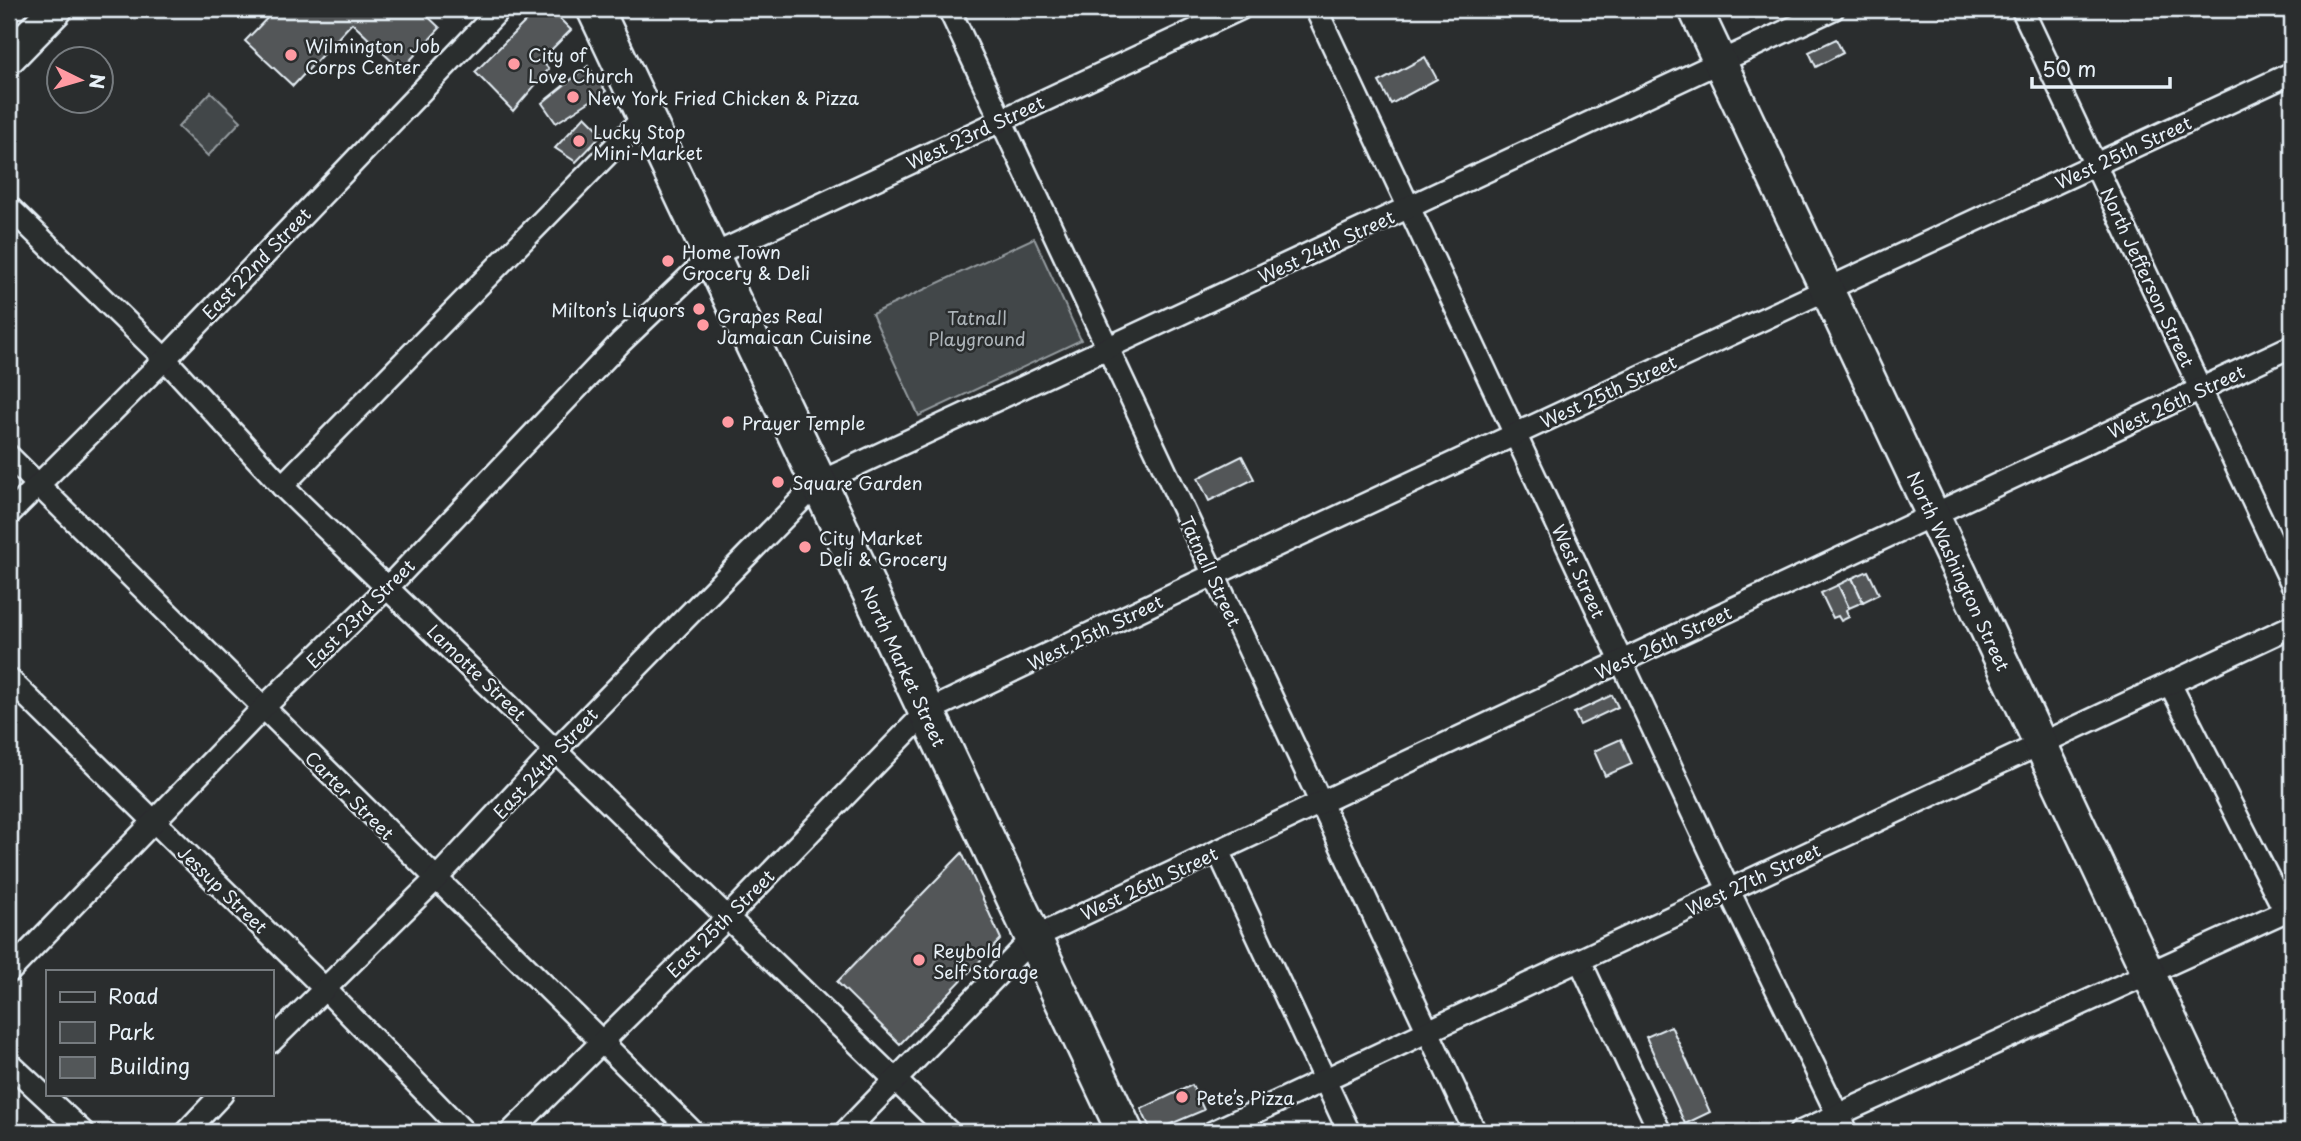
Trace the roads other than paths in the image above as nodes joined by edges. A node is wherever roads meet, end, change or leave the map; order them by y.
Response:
1 (56, 9) edge
2 (500, 9) edge
3 (596, 9) edge
4 (949, 9) edge
5 (1240, 9) edge
6 (1316, 9) edge
7 (1695, 9) edge
8 (1833, 9) edge
9 (2022, 9) edge
10 (9, 57) edge
11 (1720, 62) junction
12 (2292, 73) edge
13 (646, 115) junction
14 (1001, 120) junction
15 (2096, 165) junction
16 (9, 207) edge
17 (1409, 207) junction
18 (712, 256) junction
19 (1827, 290) junction
20 (2292, 346) edge
21 (1107, 348) junction
22 (164, 359) junction
23 (2201, 389) junction
24 (1515, 435) junction
25 (9, 456) edge
26 (818, 483) junction
27 (38, 485) junction
28 (282, 486) junction
29 (9, 514) edge
30 (1933, 515) junction
31 (1213, 575) junction
32 (2292, 584) edge
33 (388, 587) junction
34 (2292, 626) edge
35 (1621, 662) junction
36 (9, 679) edge
37 (2170, 684) junction
38 (262, 709) junction
39 (926, 712) junction
40 (2040, 744) junction
41 (556, 749) junction
42 (1320, 803) junction
43 (155, 823) junction
44 (1218, 851) junction
45 (435, 880) junction
46 (1729, 891) junction
47 (2289, 910) edge
48 (727, 918) junction
49 (1033, 938) junction
50 (1580, 961) junction
51 (9, 972) edge
52 (2149, 976) junction
53 (323, 987) junction
54 (1427, 1032) junction
55 (273, 1040) edge
56 (601, 1040) junction
57 (9, 1063) edge
58 (896, 1080) junction
59 (1325, 1080) junction
60 (220, 1096) edge
61 (1842, 1123) edge
62 (83, 1132) edge
63 (186, 1132) edge
64 (464, 1132) edge
65 (511, 1132) edge
66 (693, 1132) edge
67 (845, 1132) edge
68 (949, 1132) edge
69 (1125, 1132) edge
70 (1213, 1132) edge
71 (1349, 1132) edge
72 (1475, 1132) edge
73 (1660, 1132) edge
74 (1800, 1132) edge
75 (2223, 1132) edge

1 - 10 main road
2 - 22 street, East 22nd Street
3 - 13 main road, North Market Street
4 - 14 street, Tatnall Street
5 - 14 street, West 23rd Street
6 - 17 street, West Street
7 - 11 main road, North Washington Street
8 - 11 street, West 24th Street
9 - 15 street, North Jefferson Street
11 - 17 street, West 24th Street
11 - 19 main road, North Washington Street
12 - 15 street, West 25th Street
13 - 18 main road, North Market Street
13 - 28 street
14 - 18 street, West 23rd Street
14 - 21 street, Tatnall Street
15 - 19 street, West 25th Street
15 - 23 street, North Jefferson Street
16 - 22 street, Lamotte Street
17 - 21 street, West 24th Street
17 - 24 street, West Street
18 - 26 main road, North Market Street
18 - 33 street, East 23rd Street
19 - 24 street, West 25th Street
19 - 30 main road, North Washington Street
20 - 23 street, West 26th Street
21 - 26 street, West 24th Street
21 - 31 street, Tatnall Street
22 - 27 street, East 22nd Street
22 - 28 street, Lamotte Street
23 - 30 street, West 26th Street
23 - 32 street, North Jefferson Street
24 - 31 street, West 25th Street
24 - 35 street, West Street
25 - 27 street, Carter Street
26 - 39 main road, North Market Street
26 - 41 street, East 24th Street
27 - 29 street, East 22nd Street
27 - 38 street, Carter Street
28 - 33 street, Lamotte Street
30 - 35 street, West 26th Street
30 - 40 main road, North Washington Street
31 - 39 street, West 25th Street
31 - 42 street, Tatnall Street
33 - 38 street, East 23rd Street
33 - 41 street, Lamotte Street
34 - 37 street, West 27th Street
35 - 42 street, West 26th Street
35 - 46 street, West Street
36 - 43 street, Jessup Street
37 - 40 street, West 27th Street
37 - 47 street
38 - 43 street, East 23rd Street
38 - 45 street, Carter Street
39 - 48 street, East 25th Street
39 - 49 main road, North Market Street
40 - 46 street, West 27th Street
40 - 52 main road, North Washington Street
41 - 45 street, East 24th Street
41 - 48 street, Lamotte Street
42 - 44 street, West 26th Street
42 - 54 street, Tatnall Street
43 - 51 street, East 23rd Street
43 - 53 street, Jessup Street
44 - 49 street, West 26th Street
44 - 59 street
45 - 53 street, East 24th Street
45 - 56 street, Carter Street
46 - 50 street, West 27th Street
46 - 61 street, West Street
47 - 52 street
48 - 56 street, East 25th Street
48 - 58 street, Lamotte Street
49 - 58 street
49 - 69 main road, North Market Street
50 - 54 street, West 27th Street
50 - 73 street
52 - 61 street
52 - 75 main road, North Washington Street
53 - 55 street, East 24th Street
53 - 64 street, Jessup Street
54 - 59 street, West 27th Street
54 - 72 street, Tatnall Street
56 - 65 street, East 25th Street
56 - 66 street, Carter Street
57 - 62 street
58 - 67 street
58 - 68 street, Lamotte Street
59 - 70 street, West 27th Street
59 - 71 street
60 - 63 street
61 - 74 street

